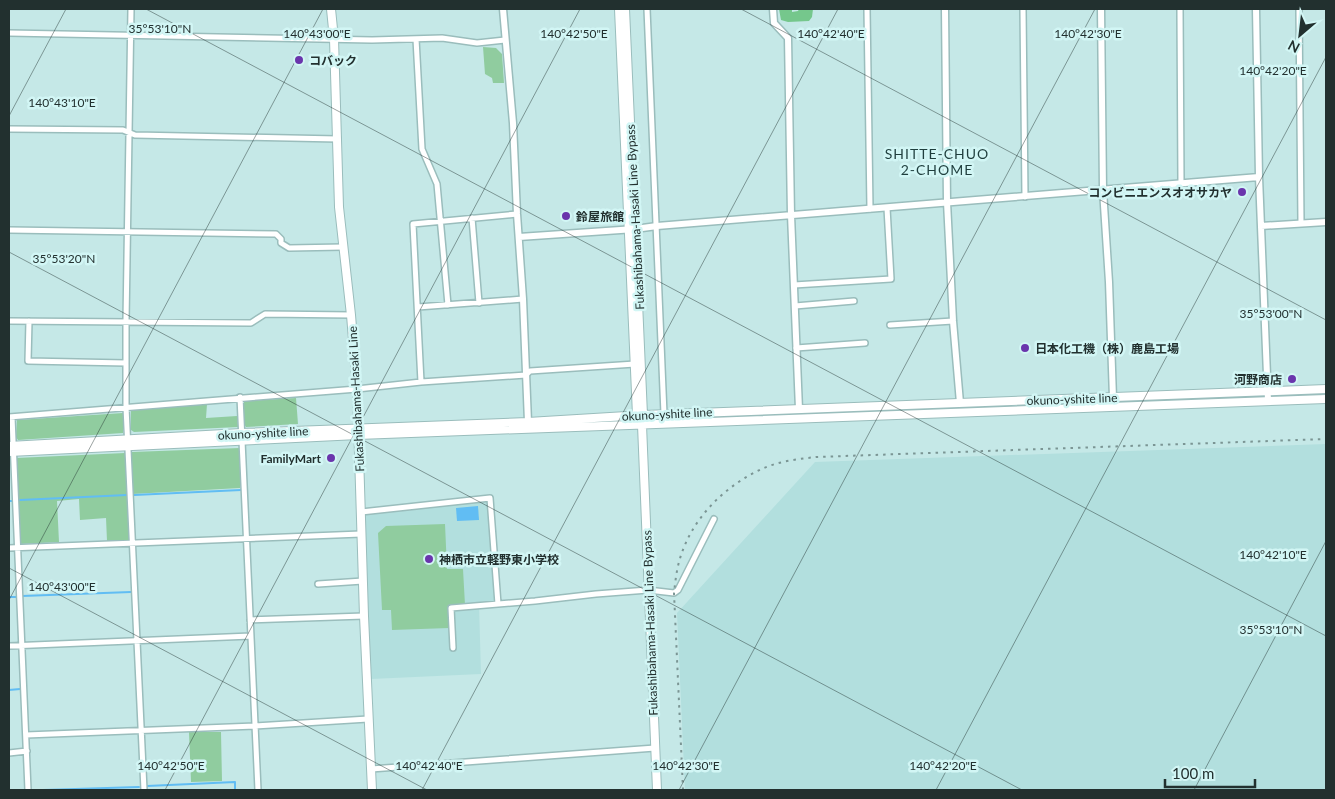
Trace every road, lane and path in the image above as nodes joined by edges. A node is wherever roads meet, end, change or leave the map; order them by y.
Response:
1 (131, 9) edge
2 (331, 9) edge
3 (502, 9) edge
4 (619, 9) edge
5 (625, 9) edge
6 (647, 9) edge
7 (773, 9) edge
8 (867, 9) edge
9 (945, 9) edge
10 (1023, 9) edge
11 (1101, 9) edge
12 (1180, 9) edge
13 (1256, 9) edge
14 (1299, 9) edge
15 (9, 33) edge
16 (131, 35) junction
17 (334, 39) junction
18 (416, 40) junction
19 (505, 40) junction
20 (9, 129) edge
21 (129, 132) junction
22 (338, 139) junction
23 (1259, 177) junction
24 (1181, 184) junction
25 (1103, 190) junction
26 (1025, 197) junction
27 (947, 202) junction
28 (887, 208) junction
29 (870, 210) junction
30 (517, 214) junction
31 (791, 215) junction
32 (472, 218) junction
33 (441, 220) junction
34 (1326, 222) edge
35 (1301, 223) junction
36 (657, 226) junction
37 (1261, 226) junction
38 (632, 229) junction
39 (9, 230) edge
40 (128, 231) junction
41 (520, 237) junction
42 (344, 246) junction
43 (794, 285) junction
44 (523, 299) junction
45 (854, 301) dead end
46 (479, 303) junction
47 (448, 305) junction
48 (794, 306) junction
49 (418, 307) junction
50 (351, 315) junction
51 (9, 321) edge
52 (29, 321) junction
53 (126, 321) junction
54 (954, 321) junction
55 (890, 325) dead end
56 (864, 343) dead end
57 (796, 348) junction
58 (126, 363) junction
59 (635, 364) junction
60 (526, 375) junction
61 (421, 382) junction
62 (357, 389) junction
63 (1326, 389) edge
64 (1268, 391) junction
65 (240, 397) junction
66 (1113, 398) junction
67 (1326, 399) edge
68 (1268, 400) junction
69 (960, 403) junction
70 (126, 407) junction
71 (798, 409) junction
72 (664, 414) junction
73 (640, 415) junction
74 (10, 417) edge
75 (528, 422) junction
76 (642, 425) junction
77 (358, 432) junction
78 (242, 437) junction
79 (127, 443) junction
80 (11, 449) edge
81 (361, 512) junction
82 (714, 519) dead end
83 (361, 534) junction
84 (246, 538) junction
85 (133, 543) junction
86 (9, 548) edge
87 (18, 548) junction
88 (362, 581) junction
89 (318, 584) dead end
90 (648, 590) junction
91 (498, 604) junction
92 (364, 616) junction
93 (250, 620) junction
94 (250, 636) junction
95 (137, 641) junction
96 (21, 645) junction
97 (9, 646) edge
98 (453, 648) dead end
99 (368, 719) junction
100 (254, 726) junction
101 (142, 730) junction
102 (26, 735) junction
103 (655, 748) junction
104 (27, 752) junction
105 (9, 753) edge
106 (371, 769) junction
107 (28, 790) edge
108 (144, 790) edge
109 (258, 790) edge
110 (372, 790) edge
111 (657, 790) edge

1 - 16 street
2 - 17 main road, Fukashibahama-Hasaki Line
3 - 19 street
4 - 38 main road, Fukashibahama-Hasaki Line Bypass
5 - 38 main road, Fukashibahama-Hasaki Line Bypass
6 - 36 street
7 - 31 street
8 - 29 street
9 - 27 street
10 - 26 street
11 - 25 street
12 - 24 street
13 - 23 street
14 - 35 street
15 - 16 street
16 - 17 street
16 - 21 street
17 - 18 street
17 - 22 main road, Fukashibahama-Hasaki Line
18 - 19 street
18 - 33 street
19 - 30 street
20 - 21 street
21 - 22 street
21 - 40 street
22 - 42 main road, Fukashibahama-Hasaki Line
23 - 24 street
23 - 37 street
24 - 25 street
25 - 26 street
25 - 66 street
26 - 27 street
27 - 28 street
27 - 54 street
28 - 29 street
28 - 43 street
29 - 31 street
30 - 32 street
30 - 41 street
31 - 36 street
31 - 43 street
32 - 33 street
32 - 46 street
33 - 47 street
33 - 49 street
34 - 35 street
35 - 37 street
36 - 38 street
36 - 72 street
37 - 64 street
38 - 41 street
38 - 59 main road, Fukashibahama-Hasaki Line Bypass
38 - 73 main road, Fukashibahama-Hasaki Line Bypass
39 - 40 street
40 - 42 street
40 - 53 street
41 - 44 street
42 - 50 main road, Fukashibahama-Hasaki Line
43 - 48 street
44 - 46 street
44 - 60 street
45 - 48 street
46 - 47 street
47 - 49 street
48 - 57 street
49 - 61 street
50 - 53 street
50 - 62 main road, Fukashibahama-Hasaki Line
51 - 52 street
52 - 53 street
52 - 58 street
53 - 58 street
54 - 55 street
54 - 69 street
56 - 57 street
57 - 71 street
58 - 70 street
59 - 60 street
59 - 73 main road, Fukashibahama-Hasaki Line Bypass
60 - 61 street
60 - 75 street
61 - 62 street
62 - 65 street
62 - 77 main road, Fukashibahama-Hasaki Line
63 - 64 main road, okuno-yshite line
64 - 66 main road, okuno-yshite line
64 - 68 street
65 - 70 street
65 - 78 street
66 - 69 main road, okuno-yshite line
67 - 68 main road, okuno-yshite line
68 - 76 main road, okuno-yshite line
69 - 71 main road, okuno-yshite line
70 - 74 street
70 - 79 street
71 - 72 main road, okuno-yshite line
72 - 73 main road, okuno-yshite line
73 - 75 main road, okuno-yshite line
73 - 76 main road, Fukashibahama-Hasaki Line Bypass
74 - 80 street
75 - 77 main road, okuno-yshite line
76 - 77 main road, okuno-yshite line
76 - 90 main road, Fukashibahama-Hasaki Line Bypass
77 - 78 main road, okuno-yshite line
77 - 81 main road, Fukashibahama-Hasaki Line
78 - 79 main road, okuno-yshite line
78 - 84 street
79 - 80 main road, okuno-yshite line
79 - 85 street
80 - 87 street
81 - 83 main road, Fukashibahama-Hasaki Line
81 - 91 street
82 - 90 street
83 - 84 street
83 - 88 main road, Fukashibahama-Hasaki Line
84 - 85 street
84 - 93 street
85 - 87 street
85 - 95 street
86 - 87 street
87 - 96 street
88 - 89 street
88 - 92 main road, Fukashibahama-Hasaki Line
90 - 91 street
90 - 103 main road, Fukashibahama-Hasaki Line Bypass
91 - 98 street
92 - 93 street
92 - 99 main road, Fukashibahama-Hasaki Line
93 - 94 street
94 - 95 street
94 - 100 street
95 - 96 street
95 - 101 street
96 - 97 street
96 - 102 street
99 - 100 street
99 - 106 main road, Fukashibahama-Hasaki Line
100 - 101 street
100 - 109 street
101 - 102 street
101 - 108 street
102 - 104 street
103 - 106 street
103 - 111 main road, Fukashibahama-Hasaki Line Bypass
104 - 105 street
104 - 107 street
106 - 110 main road, Fukashibahama-Hasaki Line

